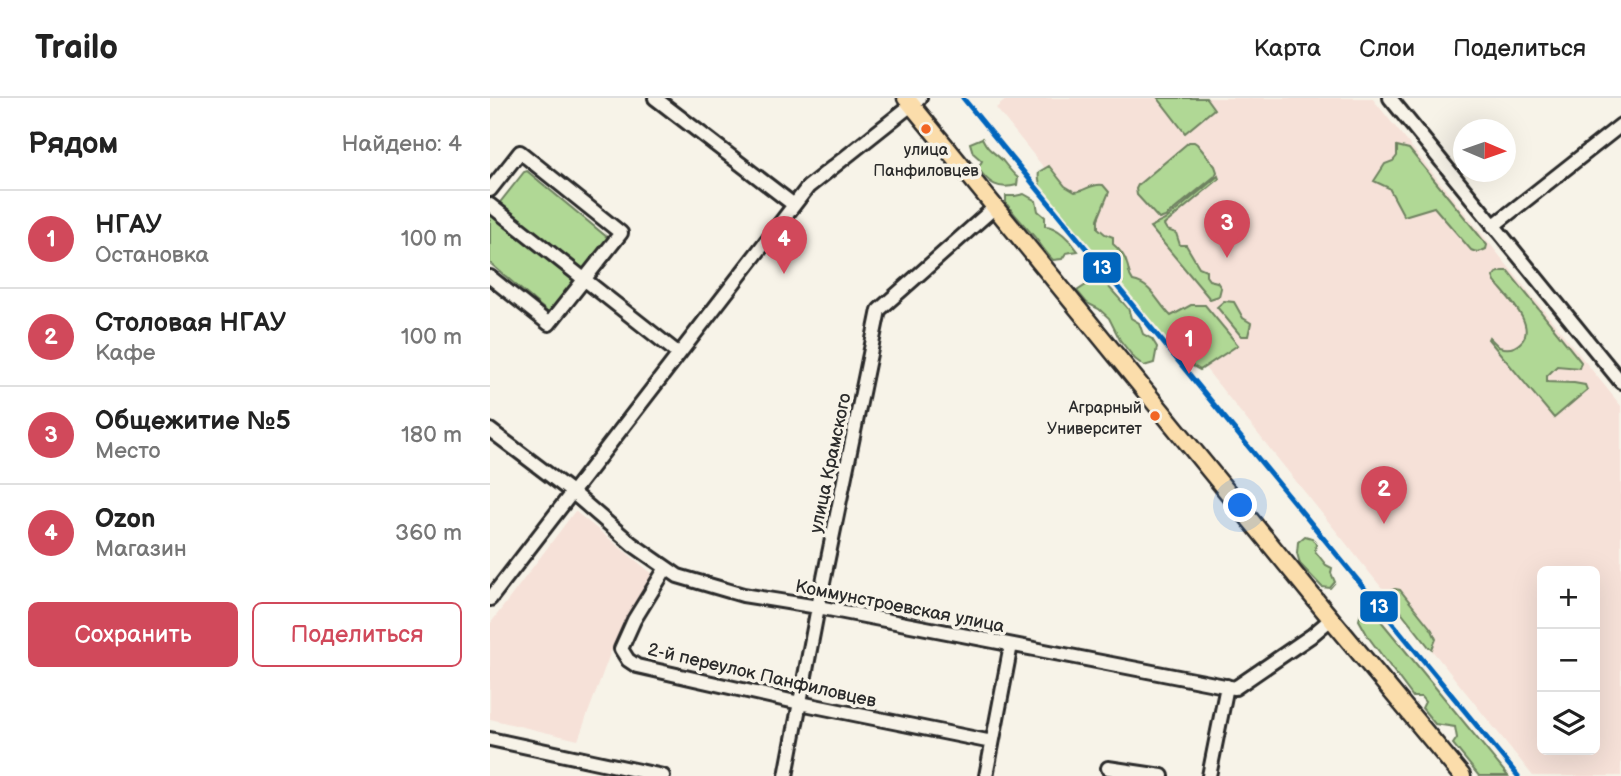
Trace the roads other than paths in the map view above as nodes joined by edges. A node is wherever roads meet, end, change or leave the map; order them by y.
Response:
1 (655, 98) edge
2 (1390, 98) edge
3 (912, 100) edge
4 (1621, 125) edge
5 (490, 190) edge
6 (490, 205) edge
7 (794, 205) junction
8 (995, 206) junction
9 (1493, 226) junction
10 (490, 277) edge
11 (584, 279) junction
12 (679, 354) junction
13 (1620, 377) edge
14 (490, 430) edge
15 (573, 493) junction
16 (666, 568) junction
17 (490, 598) edge
18 (818, 607) junction
19 (1331, 619) junction
20 (1010, 645) junction
21 (1227, 687) junction
22 (800, 703) junction
23 (490, 739) edge
24 (992, 742) junction
25 (1108, 768) dead end
26 (663, 776) edge
27 (786, 776) edge
28 (986, 776) edge
29 (1162, 776) edge
30 (1209, 776) edge
31 (1462, 776) edge

1 - 7 street
2 - 9 street
3 - 7 street
3 - 8 main road
4 - 9 street
5 - 11 street
6 - 11 street
7 - 12 street
8 - 18 street, улица Крамского
8 - 19 main road
9 - 13 street
10 - 11 street
11 - 12 street
12 - 15 street
14 - 15 street, Коммунстроевская улица
15 - 16 street, Коммунстроевская улица
15 - 17 street
16 - 18 street, Коммунстроевская улица
16 - 22 street, 2-й переулок Панфиловцев
18 - 20 street, Коммунстроевская улица
18 - 22 street, улица Крамского
19 - 21 street
19 - 31 main road
20 - 21 street, Коммунстроевская улица
20 - 24 street
21 - 30 street
22 - 24 street, 2-й переулок Панфиловцев
22 - 27 street, улица Крамского
23 - 26 street
24 - 28 street
25 - 29 street

